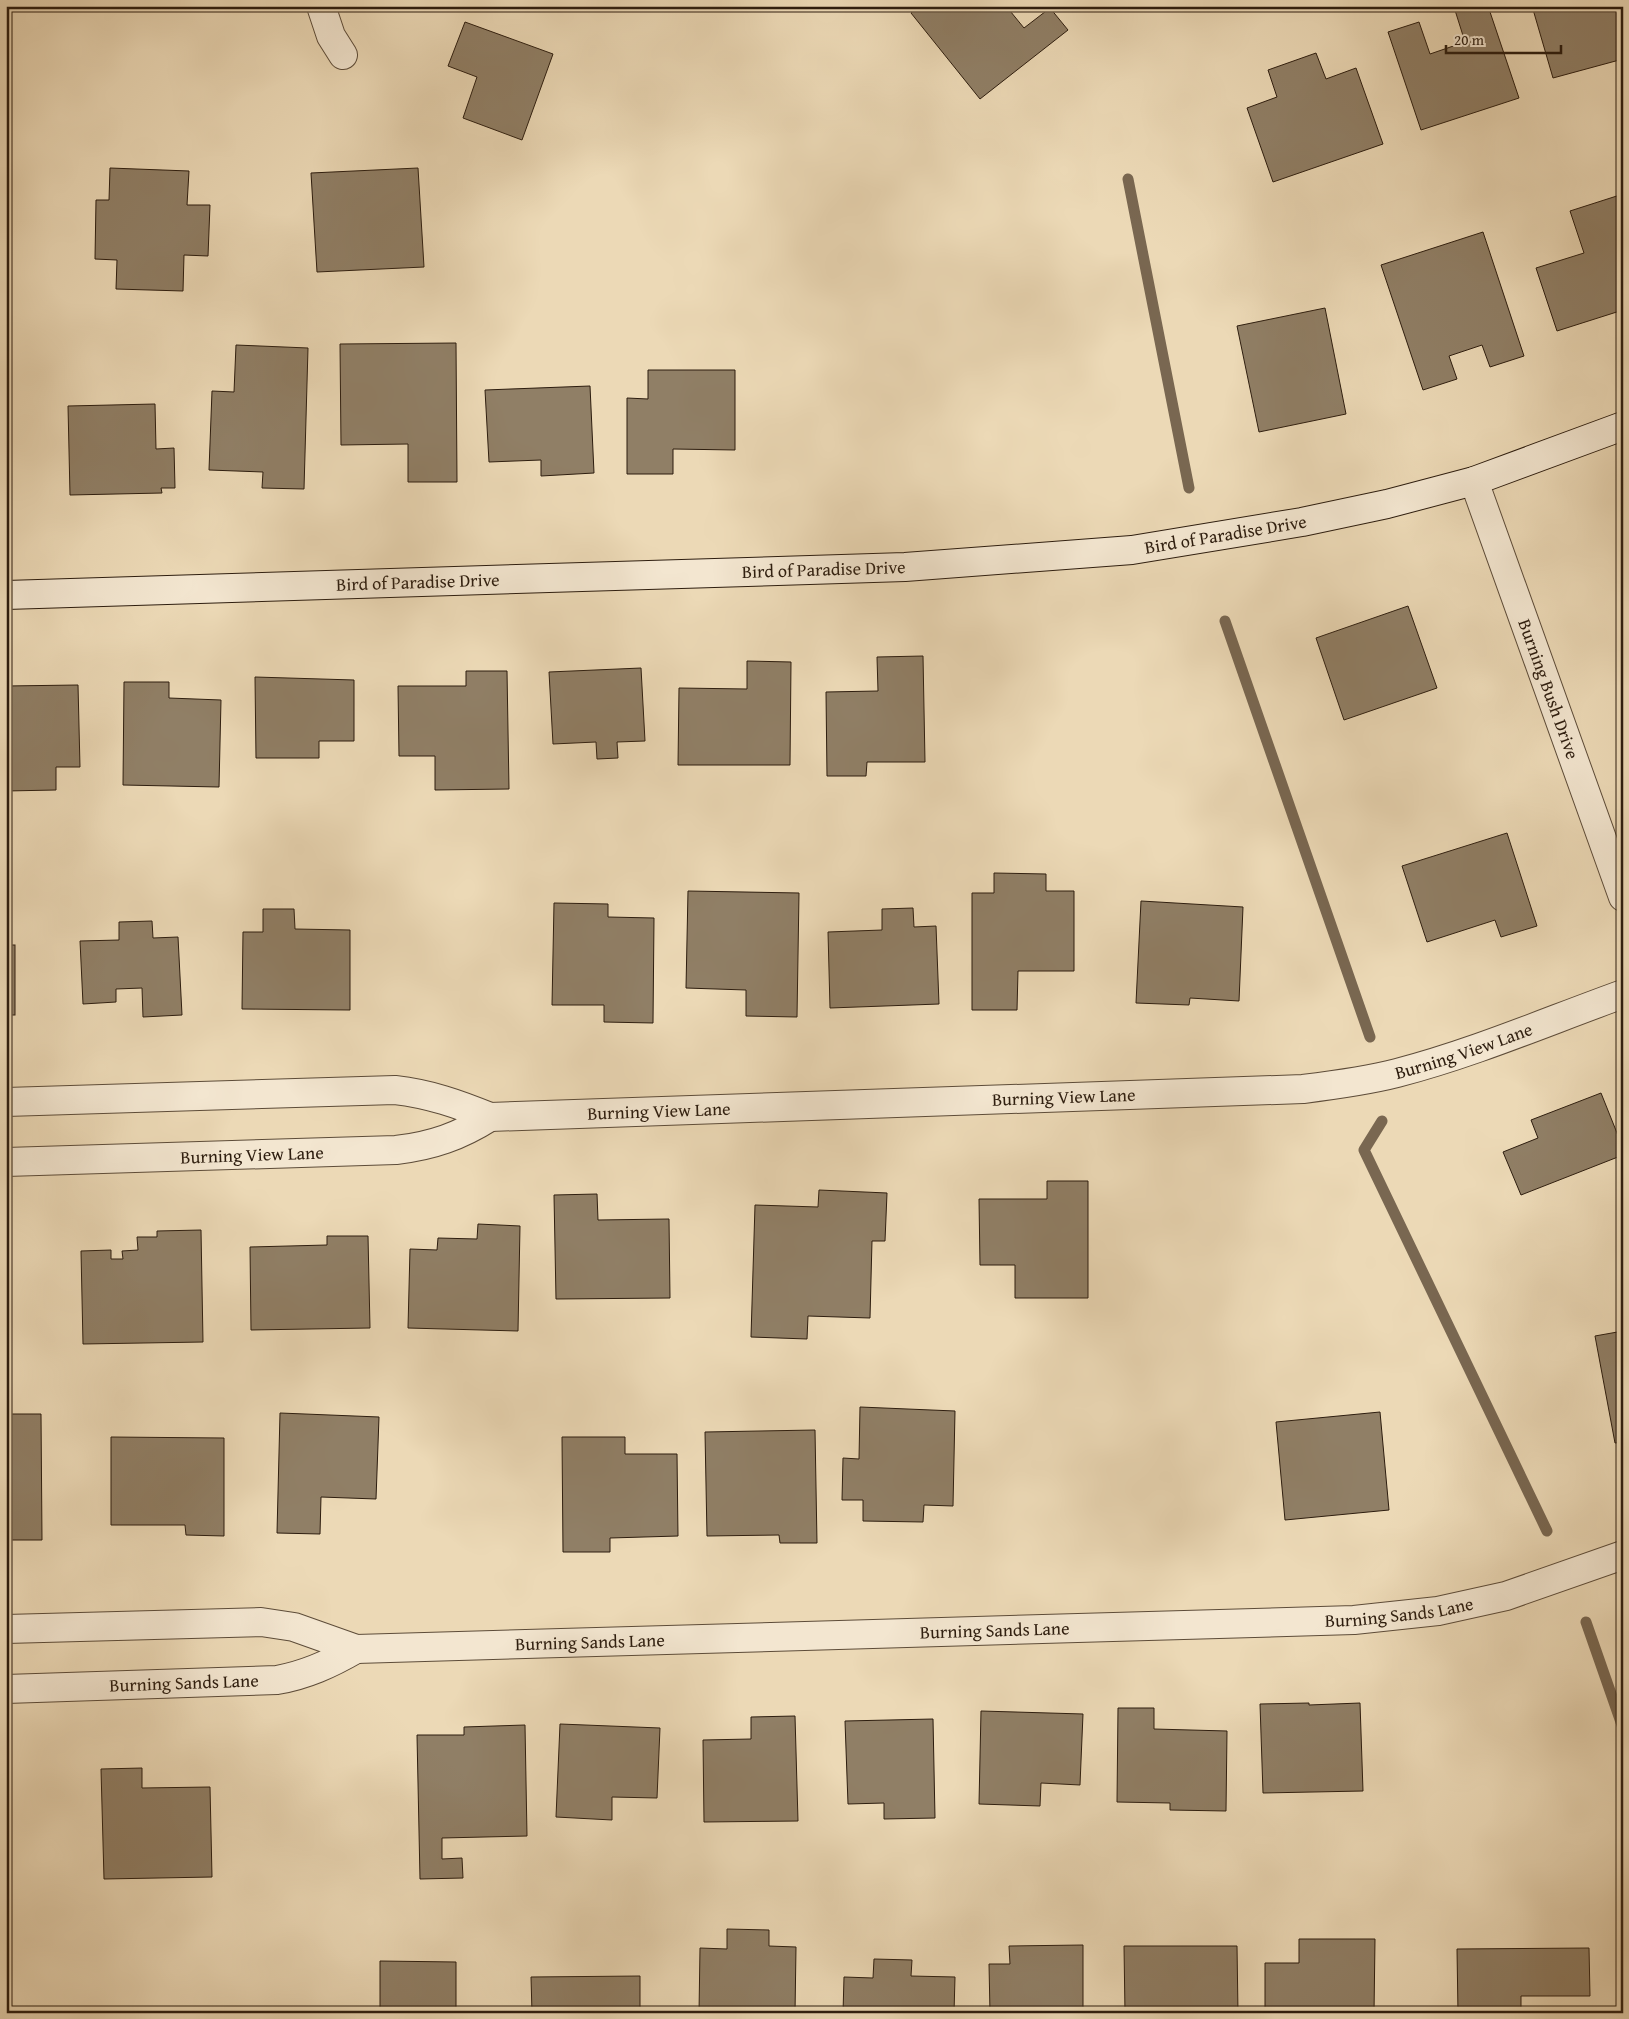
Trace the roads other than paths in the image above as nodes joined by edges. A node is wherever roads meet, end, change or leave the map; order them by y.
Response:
1 (321, 6) edge
2 (343, 55) dead end
3 (1623, 426) edge
4 (1474, 481) junction
5 (6, 596) edge
6 (1623, 897) edge
7 (1623, 994) edge
8 (6, 1102) edge
9 (490, 1117) junction
10 (6, 1162) edge
11 (1623, 1555) edge
12 (6, 1629) edge
13 (356, 1649) junction
14 (6, 1689) edge

1 - 2 street
3 - 4 street, Bird of Paradise Drive
4 - 5 street, Bird of Paradise Drive
4 - 6 street, Burning Bush Drive
7 - 9 street, Burning View Lane
8 - 9 street, Burning View Lane
9 - 10 street, Burning View Lane
11 - 13 street, Burning Sands Lane
12 - 13 street, Burning Sands Lane
13 - 14 street, Burning Sands Lane

